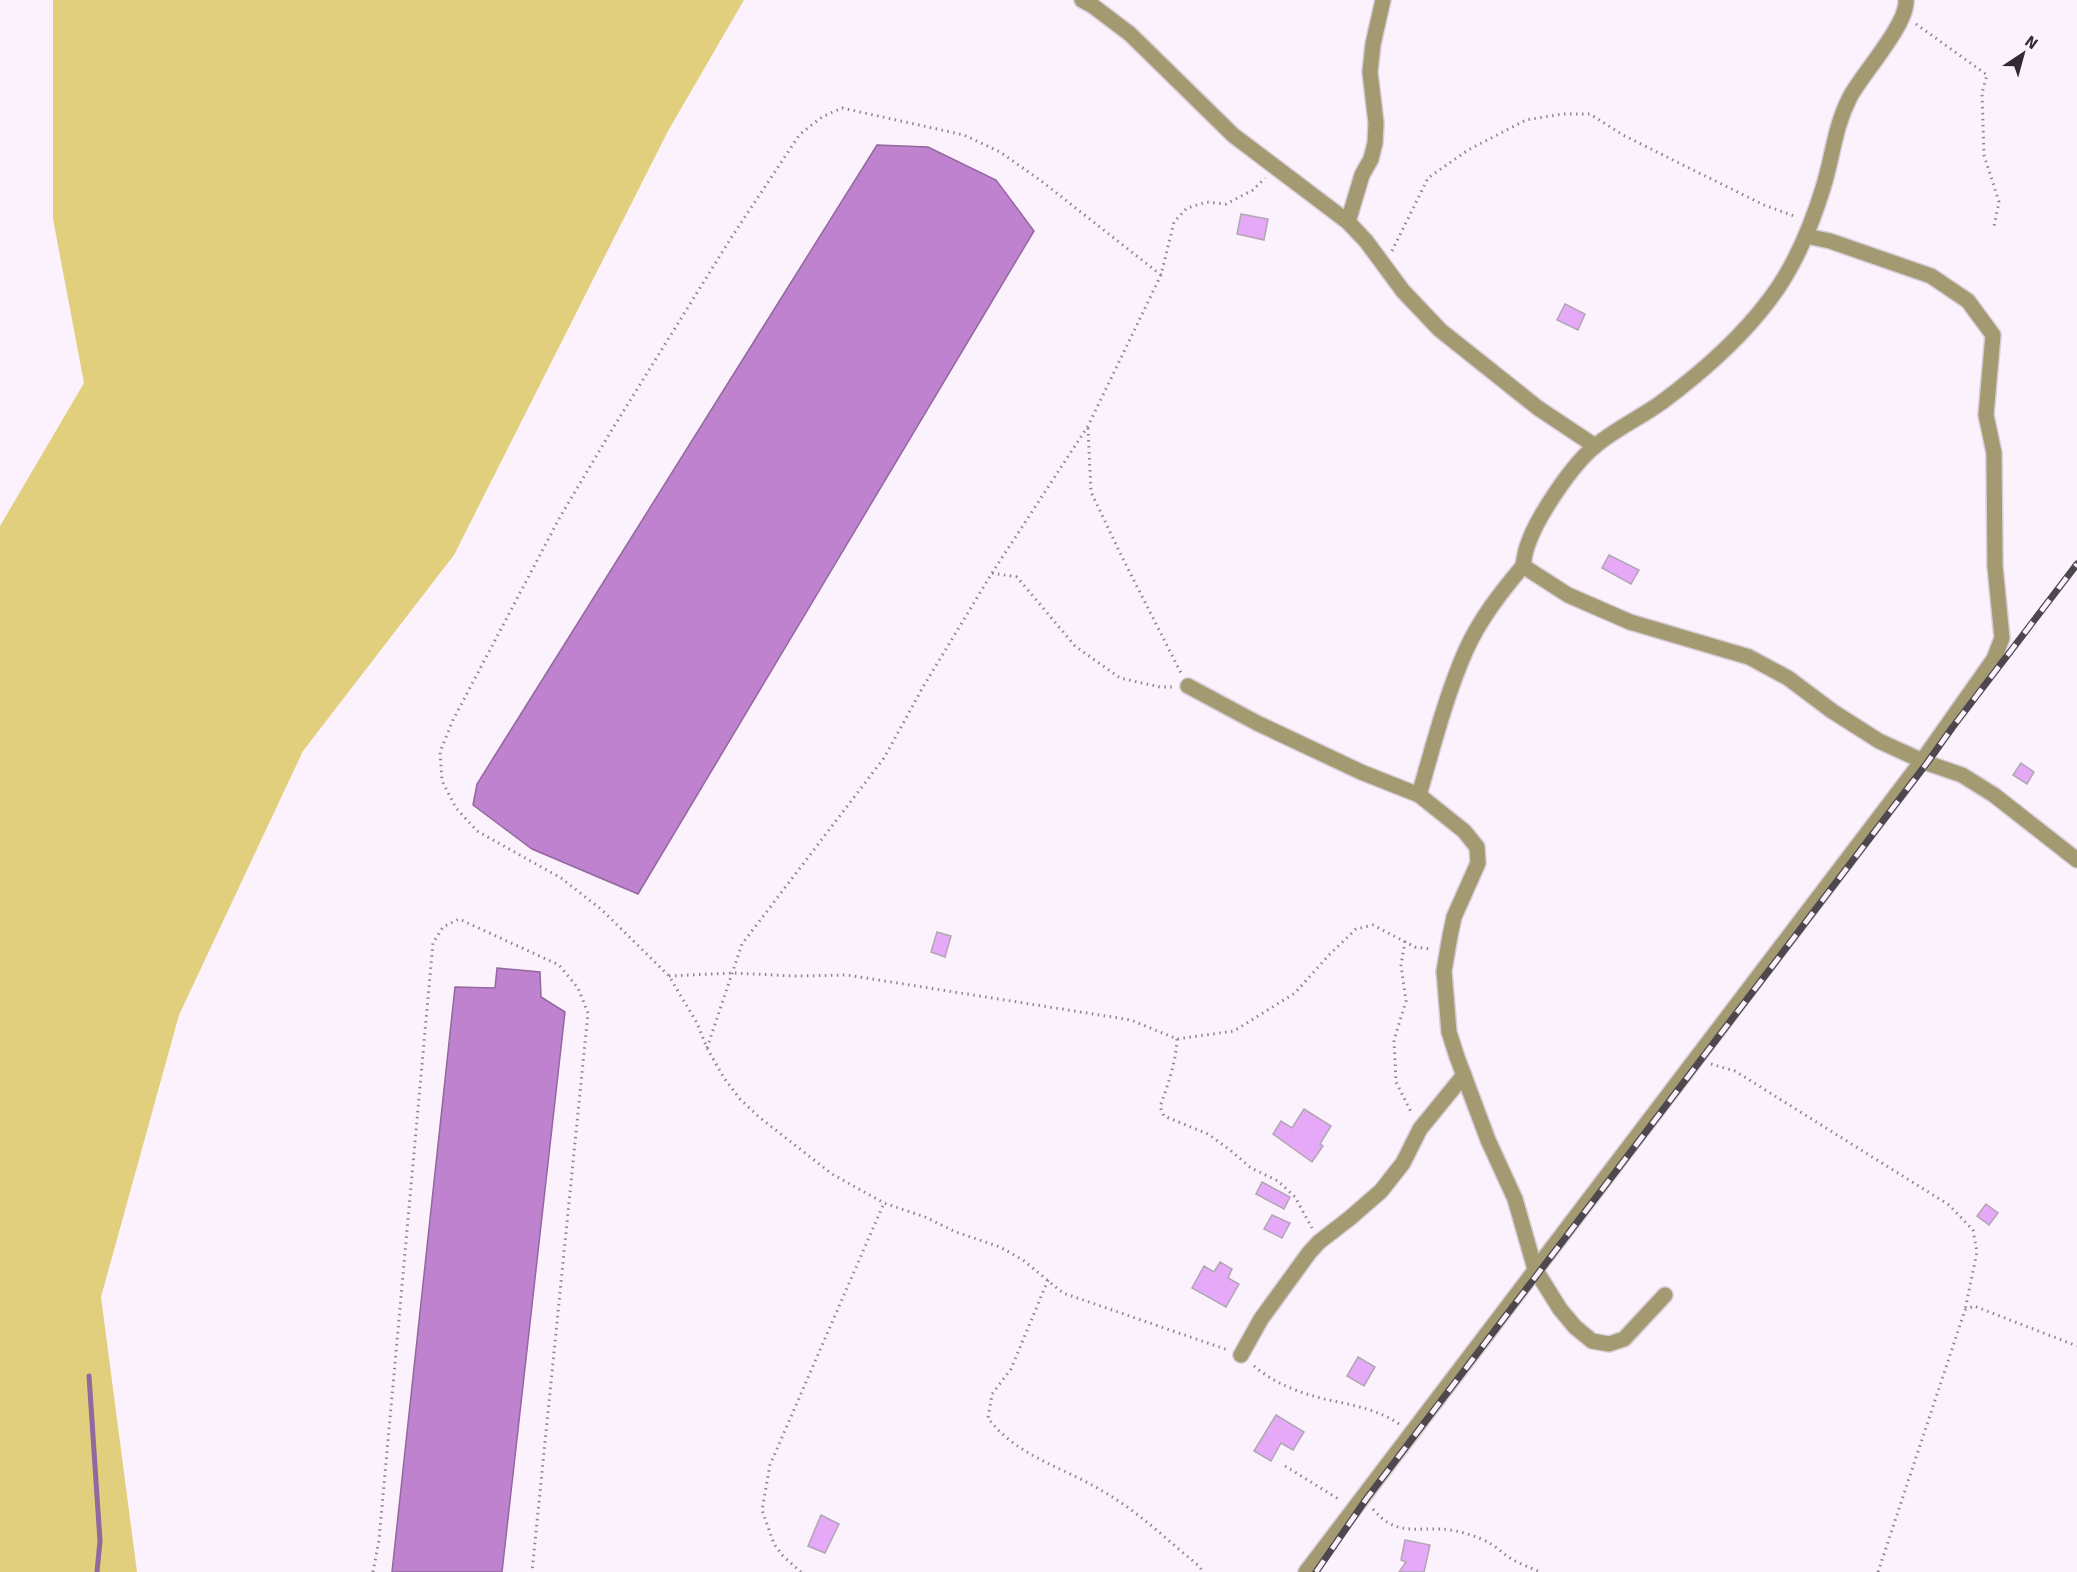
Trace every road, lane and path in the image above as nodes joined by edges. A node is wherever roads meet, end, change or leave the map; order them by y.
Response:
1 (1082, 0) edge
2 (1383, 0) edge
3 (1904, 7) edge
4 (1275, 169) junction
5 (1348, 222) junction
6 (1994, 226) dead end
7 (1808, 229) junction
8 (1384, 266) junction
9 (1161, 275) junction
10 (1088, 426) junction
11 (1595, 446) junction
12 (1522, 566) junction
13 (992, 573) junction
14 (1188, 686) junction
15 (1922, 761) junction
16 (1419, 795) junction
17 (2077, 860) edge
18 (1405, 941) junction
19 (1448, 952) junction
20 (734, 973) junction
21 (669, 976) junction
22 (1177, 1039) junction
23 (707, 1048) junction
24 (1695, 1058) junction
25 (1464, 1076) junction
26 (1420, 1129) junction
27 (884, 1203) junction
28 (1319, 1242) junction
29 (1535, 1269) junction
30 (1665, 1294) dead end
31 (1965, 1310) junction
32 (2077, 1346) edge
33 (1241, 1355) dead end
34 (1285, 1466) dead end
35 (1359, 1502) junction
36 (373, 1572) edge
37 (532, 1572) edge
38 (801, 1572) edge
39 (1203, 1572) edge
40 (1306, 1572) edge
41 (1540, 1572) edge
42 (1878, 1572) edge

1 - 4 street
2 - 5 street
3 - 6 path
3 - 7 street
4 - 5 street
4 - 9 path
5 - 8 street
7 - 8 path
7 - 11 street
7 - 15 street
8 - 11 street
9 - 10 path
9 - 21 path
10 - 13 path
10 - 14 path
11 - 12 street
12 - 15 street
12 - 16 street
13 - 14 path
13 - 20 path
14 - 16 street
15 - 17 street
15 - 24 street
16 - 19 street
18 - 19 path
18 - 22 path
18 - 26 path
19 - 25 street
20 - 21 path
20 - 22 path
20 - 23 path
21 - 23 path
22 - 28 path
23 - 27 path
24 - 29 street
24 - 31 path
25 - 26 street
25 - 29 street
26 - 28 street
27 - 38 path
27 - 39 path
28 - 33 street
29 - 30 street
29 - 35 street
31 - 32 path
31 - 42 path
34 - 35 path
35 - 40 street
35 - 41 path
36 - 37 path

